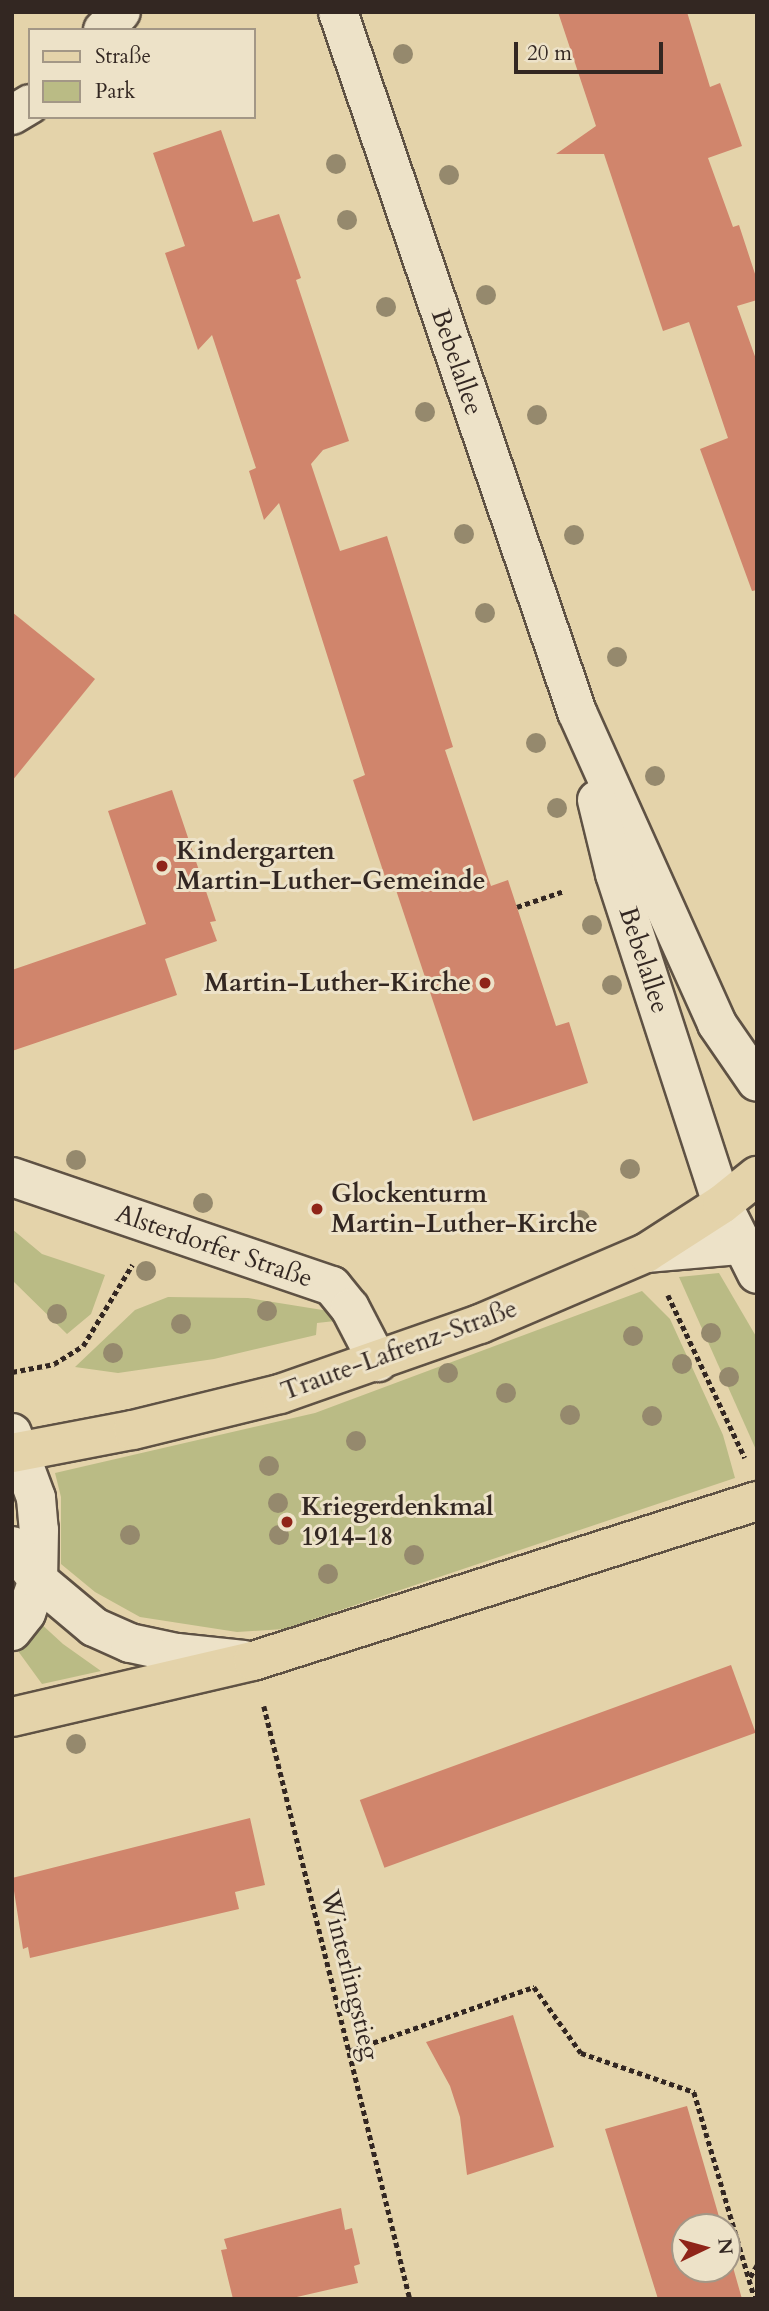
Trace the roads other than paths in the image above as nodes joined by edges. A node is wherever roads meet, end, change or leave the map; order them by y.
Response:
1 (121, 12) edge
2 (338, 12) edge
3 (105, 28) edge
4 (28, 105) edge
5 (12, 115) edge
6 (577, 712) junction
7 (757, 1082) edge
8 (757, 1176) edge
9 (12, 1177) edge
10 (722, 1204) junction
11 (751, 1256) edge
12 (654, 1268) junction
13 (378, 1362) junction
14 (16, 1446) edge
15 (757, 1502) edge
16 (12, 1546) edge
17 (38, 1580) junction
18 (12, 1631) edge
19 (253, 1661) junction
20 (12, 1717) edge

1 - 3 street
2 - 6 street, Bebelallee
4 - 5 street
6 - 7 street, Bebelallee
6 - 10 street, Bebelallee
8 - 10 main road, Traute-Lafrenz-Straße
9 - 13 street, Alsterdorfer Straße
10 - 11 street
10 - 12 main road, Traute-Lafrenz-Straße
11 - 12 street
12 - 13 main road, Traute-Lafrenz-Straße
13 - 14 main road, Traute-Lafrenz-Straße
14 - 17 street
15 - 19 main road
16 - 17 street
17 - 18 street
17 - 19 street
19 - 20 main road

